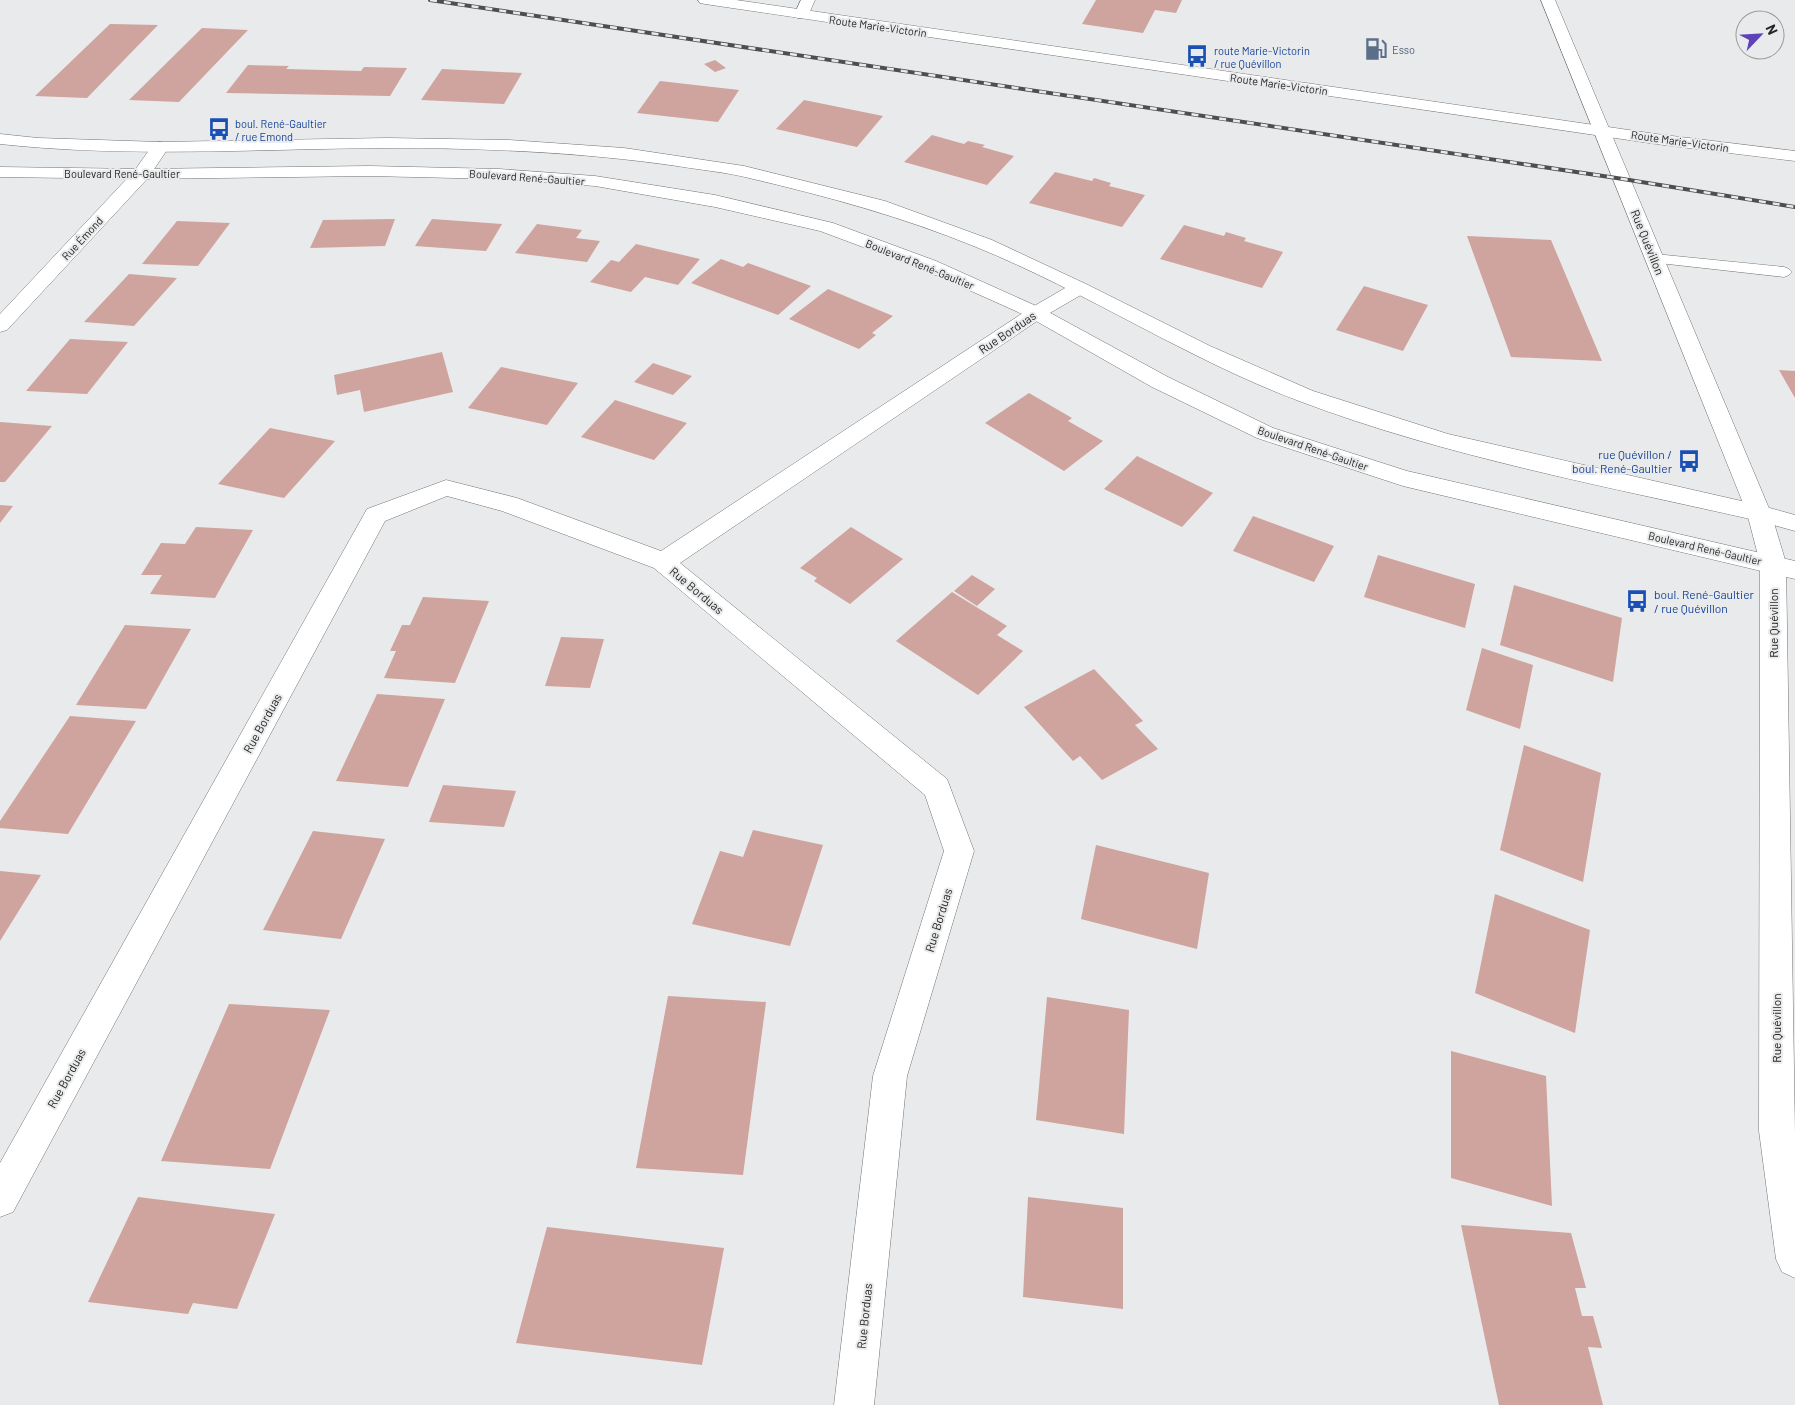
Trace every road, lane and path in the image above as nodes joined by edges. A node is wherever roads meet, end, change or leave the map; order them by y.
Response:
1 (705, 0) edge
2 (1548, 0) edge
3 (805, 7) edge
4 (1603, 131) junction
5 (0, 139) edge
6 (160, 147) junction
7 (1795, 156) edge
8 (0, 172) edge
9 (142, 174) junction
10 (1655, 259) junction
11 (1784, 272) dead end
12 (1079, 288) junction
13 (1036, 313) junction
14 (0, 326) edge
15 (1759, 512) junction
16 (1795, 522) edge
17 (664, 562) junction
18 (1784, 566) edge
19 (1786, 1134) edge
20 (0, 1199) edge
21 (1795, 1259) edge
22 (854, 1405) edge

1 - 3 street, Route Marie-Victorin
2 - 4 street, Rue Quévillon
3 - 4 street, Route Marie-Victorin
4 - 7 street, Route Marie-Victorin
4 - 10 street, Rue Quévillon
5 - 6 street
6 - 9 street, Rue Émond
6 - 12 street
8 - 9 street, Boulevard René-Gaultier
9 - 13 street, Boulevard René-Gaultier
9 - 14 street, Rue Émond
10 - 11 lane
10 - 15 street, Rue Quévillon
12 - 13 street, Rue Borduas
12 - 15 street
13 - 17 street, Rue Borduas
13 - 18 street, Boulevard René-Gaultier
15 - 16 street
15 - 18 street, Rue Quévillon
17 - 20 street, Rue Borduas
17 - 22 street, Rue Borduas
18 - 19 street, Rue Quévillon
19 - 21 street, Rue Quévillon

